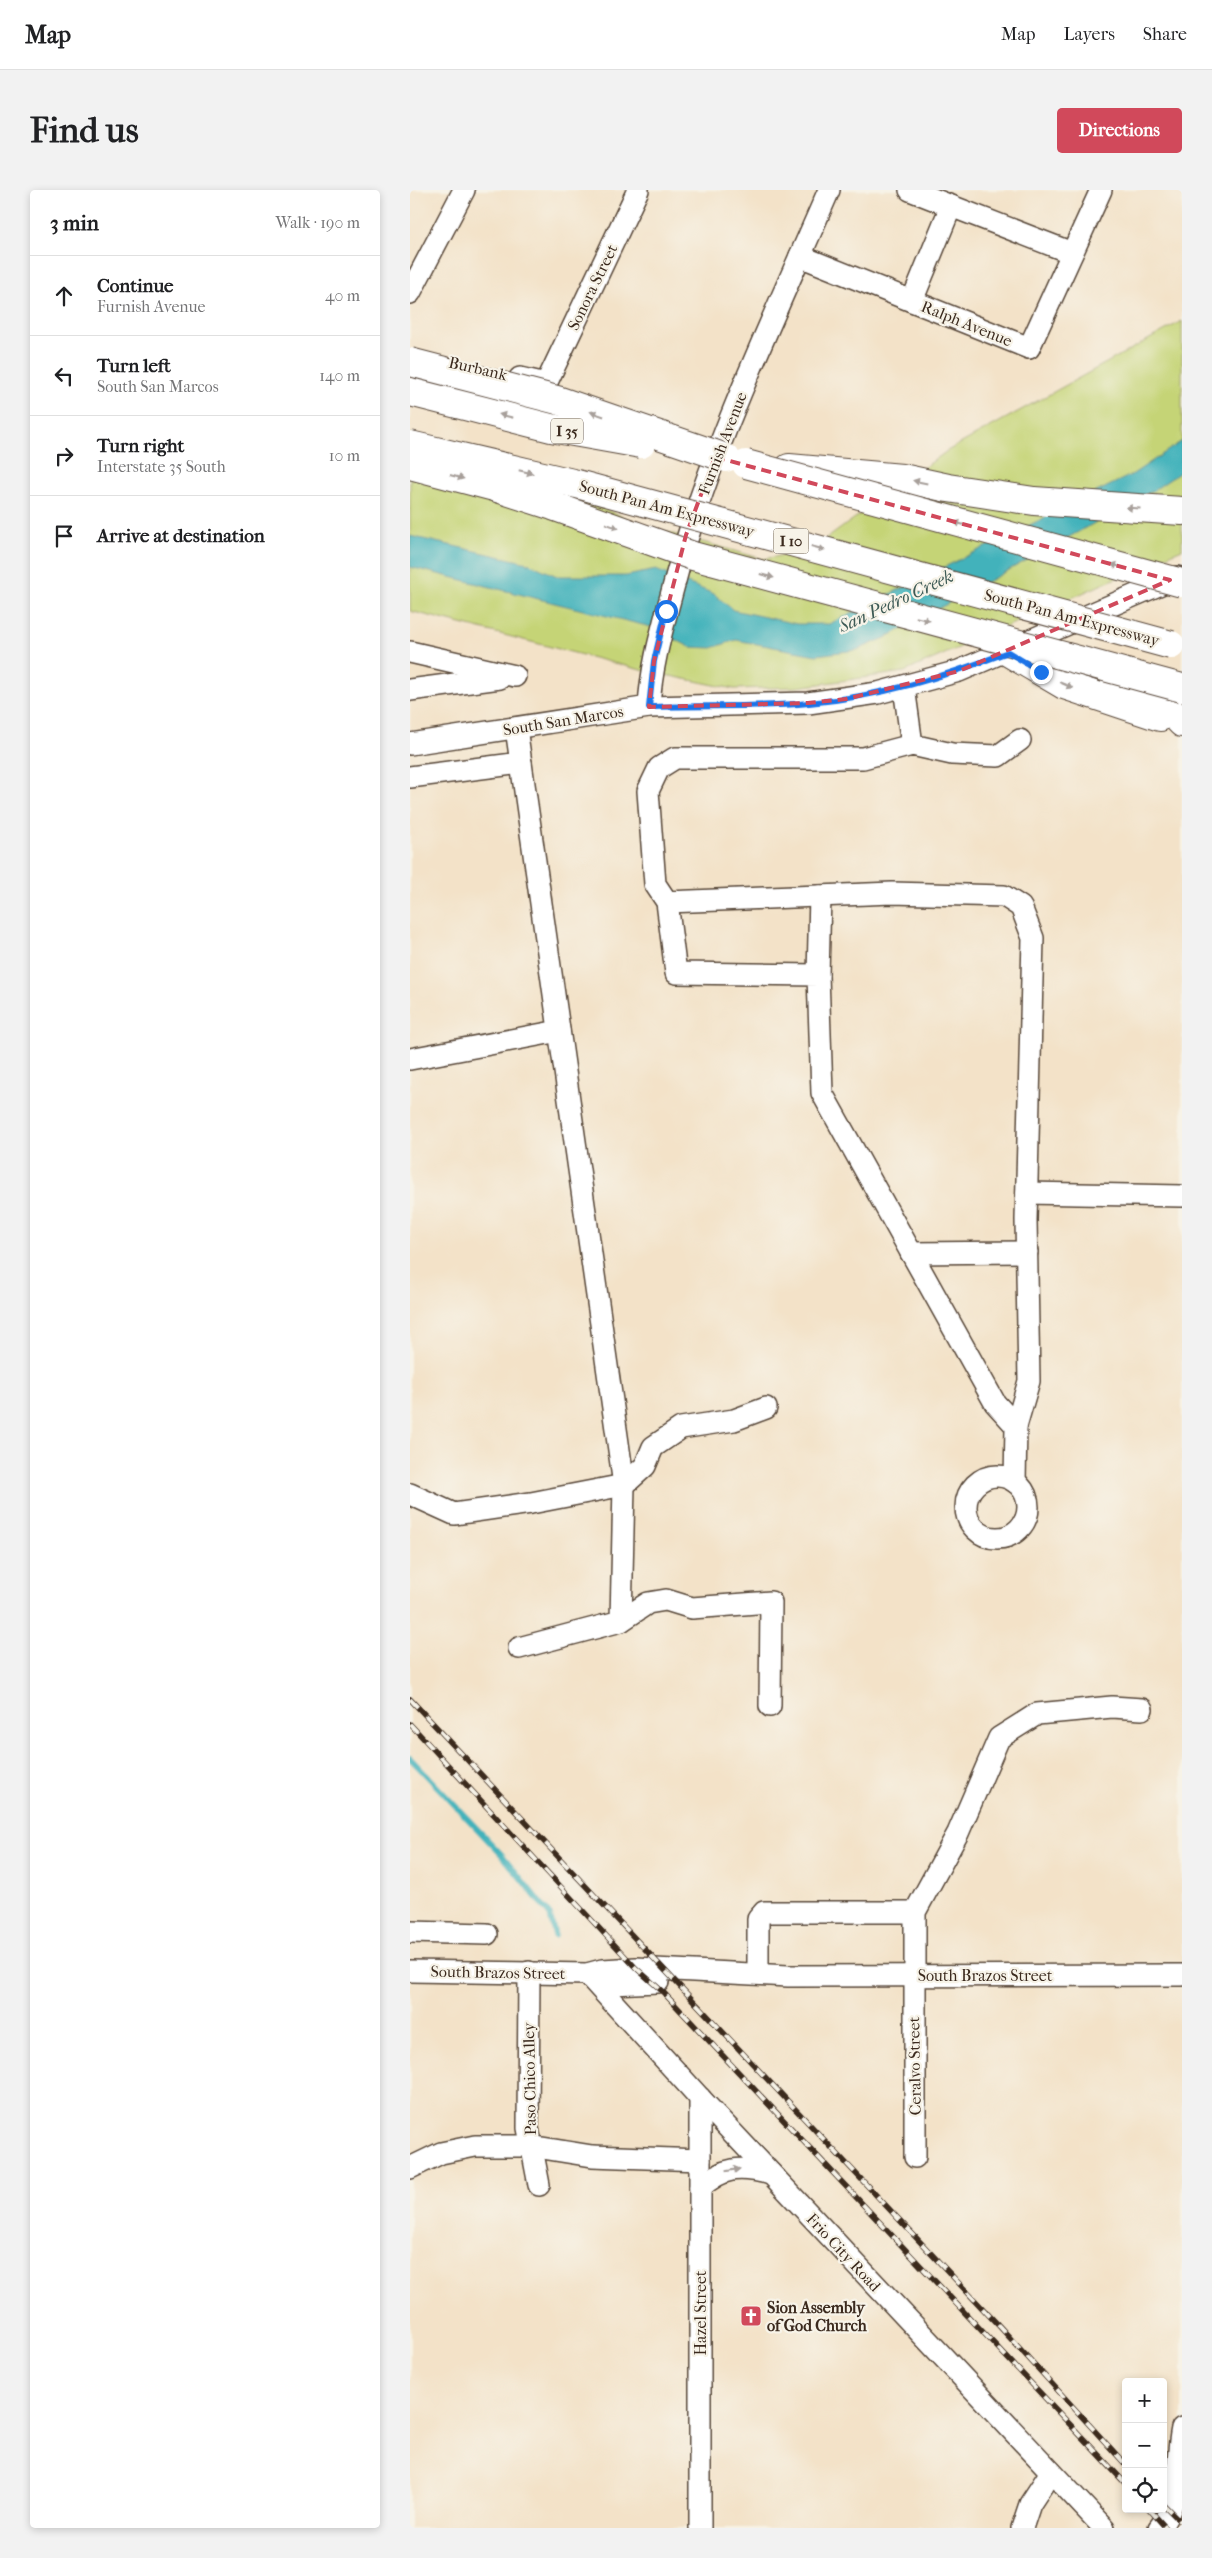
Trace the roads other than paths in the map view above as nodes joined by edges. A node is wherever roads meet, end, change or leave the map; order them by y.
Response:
1 (464, 190) edge
2 (638, 190) edge
3 (829, 190) edge
4 (910, 190) edge
5 (1101, 190) edge
6 (951, 206) junction
7 (1072, 253) junction
8 (800, 256) junction
9 (410, 293) edge
10 (912, 301) junction
11 (410, 352) edge
12 (410, 362) edge
13 (546, 384) joint
14 (410, 392) edge
15 (410, 445) edge
16 (736, 461) junction
17 (410, 465) edge
18 (1182, 511) edge
19 (1182, 575) edge
20 (1182, 583) edge
21 (1176, 646) edge
22 (410, 652) edge
23 (1008, 652) junction
24 (904, 687) junction
25 (1182, 688) edge
26 (410, 690) edge
27 (649, 707) junction
28 (1182, 723) edge
29 (516, 728) junction
30 (1020, 740) dead end
31 (410, 744) edge
32 (912, 745) junction
33 (521, 763) junction
34 (410, 777) edge
35 (820, 896) junction
36 (667, 902) junction
37 (818, 975) junction
38 (559, 1031) junction
39 (410, 1060) edge
40 (1027, 1193) junction
41 (1182, 1196) edge
42 (1027, 1252) junction
43 (911, 1253) junction
44 (766, 1408) dead end
45 (1016, 1426) junction
46 (1015, 1482) dead end
47 (624, 1485) junction
48 (410, 1494) edge
49 (621, 1621) junction
50 (519, 1648) dead end
51 (770, 1706) dead end
52 (1142, 1709) dead end
53 (915, 1912) junction
54 (410, 1932) edge
55 (487, 1934) dead end
56 (410, 1971) edge
57 (529, 1972) junction
58 (758, 1973) junction
59 (587, 1974) junction
60 (914, 1975) junction
61 (1182, 1975) edge
62 (788, 1976) junction
63 (700, 2098) junction
64 (530, 2146) junction
65 (915, 2157) dead end
66 (700, 2160) junction
67 (410, 2168) edge
68 (771, 2174) junction
69 (539, 2185) dead end
70 (700, 2188) junction
71 (1182, 2428) edge
72 (1051, 2472) junction
73 (1182, 2515) edge
74 (700, 2528) edge
75 (1022, 2528) edge
76 (1104, 2528) edge
77 (1159, 2528) edge
78 (1174, 2528) edge

1 - 9 street
2 - 13 street, Sonora Street
3 - 8 street, Furnish Avenue
4 - 6 street
5 - 7 street, Ralph Avenue
6 - 7 street
6 - 10 street
7 - 10 street, Ralph Avenue
8 - 10 street, Ralph Avenue
8 - 27 street, Furnish Avenue
11 - 13 street, Burbank
16 -> 12 main road, bridge
16 -> 14 main road, I 35, bridge
15 -> 21 main road, South Pan Am Expressway / I 10, bridge
18 -> 16 main road, bridge
20 -> 16 main road, bridge
17 -> 25 main road, bridge
19 - 23 street, South San Marcos
22 - 26 street
23 - 24 street, South San Marcos
23 - 28 main road
24 - 27 street, South San Marcos
24 - 32 street
27 - 29 street, South San Marcos
29 - 31 street, South San Marcos
29 - 33 street
30 - 32 street
32 - 36 street
33 - 34 street
33 - 38 street
35 - 36 street
35 - 37 street
35 - 40 street
36 - 37 street
37 - 43 street
38 - 39 street
38 - 47 street
40 - 41 street
40 - 42 street
42 - 43 street
42 - 45 street
43 - 45 street
44 - 47 street
45 - 46 street
47 - 48 street
47 - 49 street
49 - 50 street
49 - 51 street
52 - 53 street
53 - 58 street
53 - 60 street, Ceralvo Street
54 - 55 street
56 - 57 street, South Brazos Street
57 - 59 street, South Brazos Street
57 - 64 street, Paso Chico Alley
58 - 59 street, South Brazos Street
58 - 62 street, South Brazos Street
59 - 62 street, South Brazos Street
59 - 63 street, Frio City Road
60 - 61 street, South Brazos Street
60 - 62 street, South Brazos Street
60 - 65 street, Ceralvo Street
63 - 66 street, Hazel Street
63 - 68 street, Frio City Road
64 - 66 street
64 - 67 street
64 - 69 street, Paso Chico Alley
66 - 70 street, Hazel Street
70 -> 68 street
68 - 72 street, Frio City Road
70 - 74 street, Hazel Street
71 - 77 street
72 - 75 street
72 - 76 street, Frio City Road
73 - 78 street

